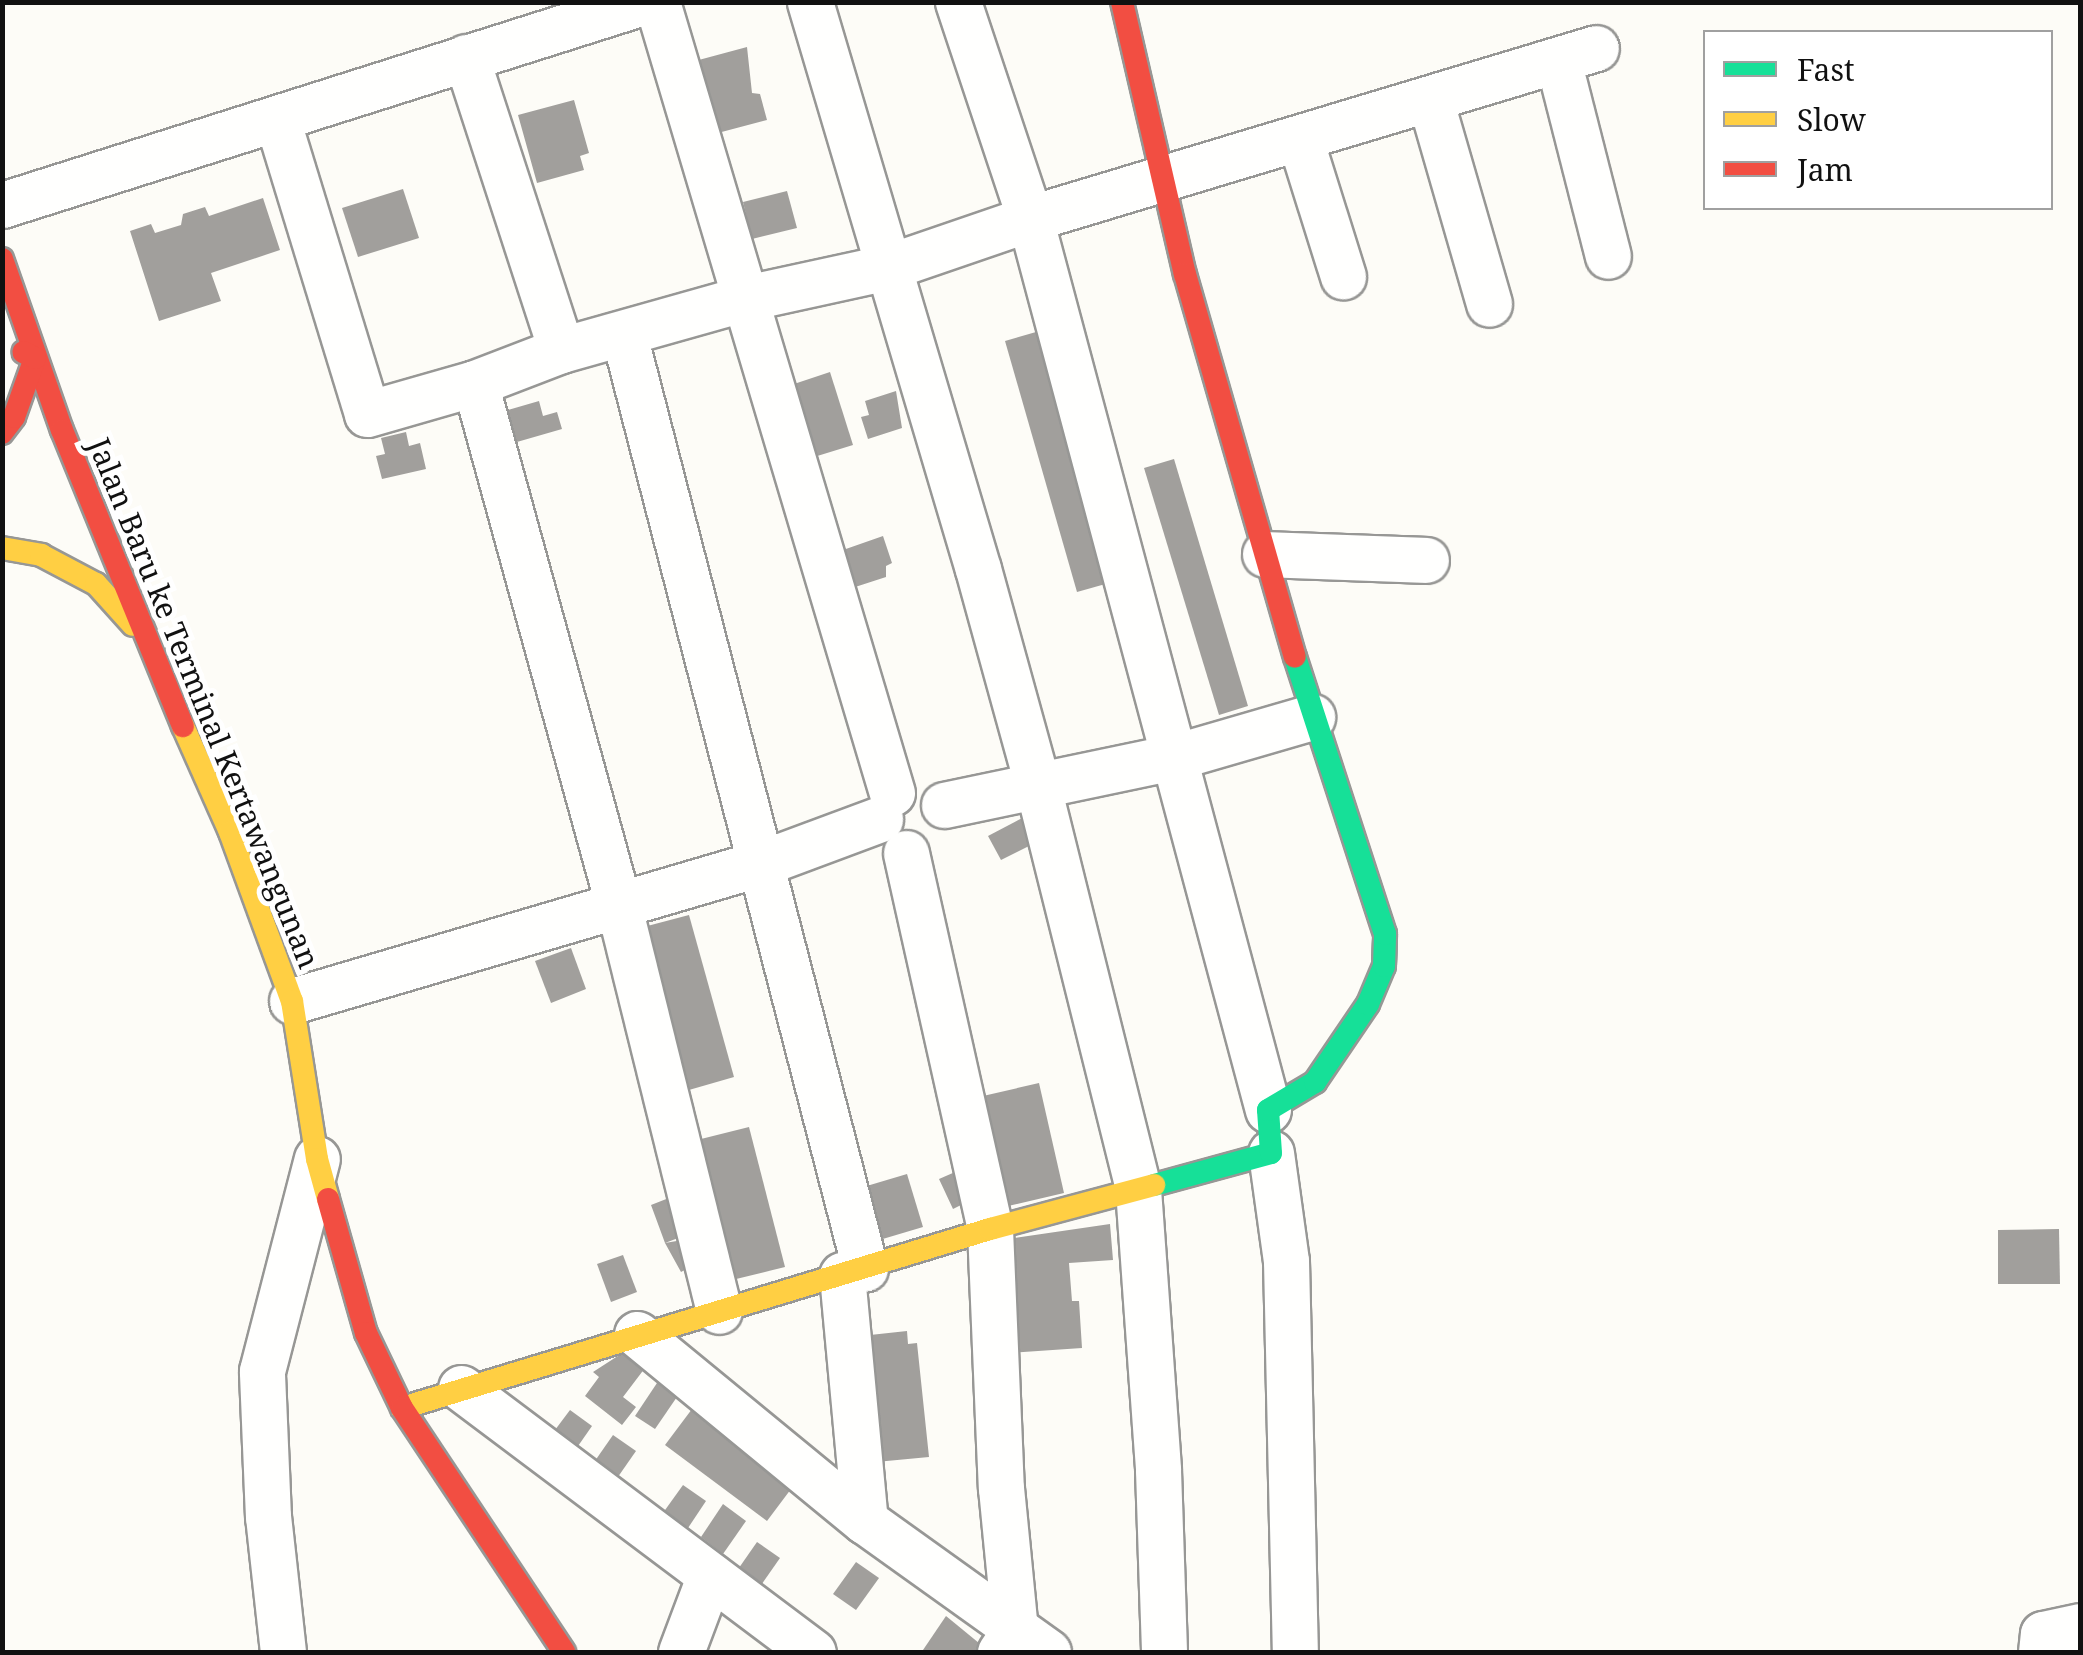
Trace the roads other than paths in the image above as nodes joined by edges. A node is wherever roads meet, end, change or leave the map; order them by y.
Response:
1 (643, 2) edge
2 (657, 2) edge
3 (810, 2) edge
4 (958, 2) edge
5 (1122, 2) edge
6 (466, 57) junction
7 (1430, 99) junction
8 (277, 119) junction
9 (1300, 140) junction
10 (1163, 182) junction
11 (2, 206) edge
12 (1030, 218) junction
13 (1608, 256) dead end
14 (2, 259) edge
15 (888, 267) junction
16 (1342, 276) dead end
17 (746, 298) junction
18 (1489, 304) dead end
19 (624, 335) junction
20 (2, 341) edge
21 (561, 350) junction
22 (35, 358) junction
23 (475, 384) junction
24 (2, 432) edge
25 (2, 548) edge
26 (1265, 554) junction
27 (1426, 560) dead end
28 (144, 639) junction
29 (1312, 717) junction
30 (1174, 757) junction
31 (1038, 786) junction
32 (944, 805) junction
33 (893, 822) junction
34 (762, 863) junction
35 (619, 907) junction
36 (292, 1001) junction
37 (1270, 1131) junction
38 (317, 1159) junction
39 (1138, 1190) junction
40 (990, 1229) junction
41 (853, 1271) junction
42 (720, 1311) junction
43 (637, 1334) junction
44 (461, 1388) junction
45 (402, 1408) junction
46 (865, 1520) junction
47 (710, 1575) junction
48 (2080, 1626) edge
49 (1021, 1645) edge
50 (284, 1652) edge
51 (564, 1652) edge
52 (681, 1652) edge
53 (813, 1652) edge
54 (1164, 1652) edge
55 (1295, 1652) edge
56 (2041, 1652) edge

1 - 6 street
2 - 17 street
3 - 15 street
4 - 12 street
5 - 10 street
6 - 8 street
6 - 21 street
7 - 9 street
7 - 13 street
7 - 18 street
8 - 11 street
8 - 23 street
9 - 10 street
9 - 16 street
10 - 12 street
10 - 26 street
12 - 15 street
12 - 30 street
14 - 22 street, Jalan Baru ke Terminal Kertawangunan
15 - 17 street
15 - 31 street
17 - 19 street
17 - 33 street
19 - 21 street
19 - 34 street
20 - 22 street
21 - 23 street
22 - 24 street
22 - 28 street, Jalan Baru ke Terminal Kertawangunan
23 - 35 street
25 - 28 street
26 - 27 street
26 - 29 street
28 - 36 street, Jalan Baru ke Terminal Kertawangunan
29 - 30 street
29 - 37 street
30 - 31 street
30 - 37 street
31 - 32 street
31 - 39 street
32 - 33 street
32 - 33 street
33 - 34 street
33 - 40 street
34 - 35 street
34 - 41 street
35 - 36 street
35 - 42 street
36 - 38 street, Jalan Baru ke Terminal Kertawangunan
37 - 39 street
37 - 55 street
38 - 45 street, Jalan Baru ke Terminal Kertawangunan
38 - 50 street
39 - 40 street
39 - 54 street
40 - 41 street
40 - 49 street
41 - 42 street
41 - 46 street
42 - 43 street
43 - 44 street
43 - 46 street
44 - 45 street
44 - 47 street
45 - 51 street, Jalan Baru ke Terminal Kertawangunan
46 - 49 street
47 - 52 street
47 - 53 street
48 - 56 street

